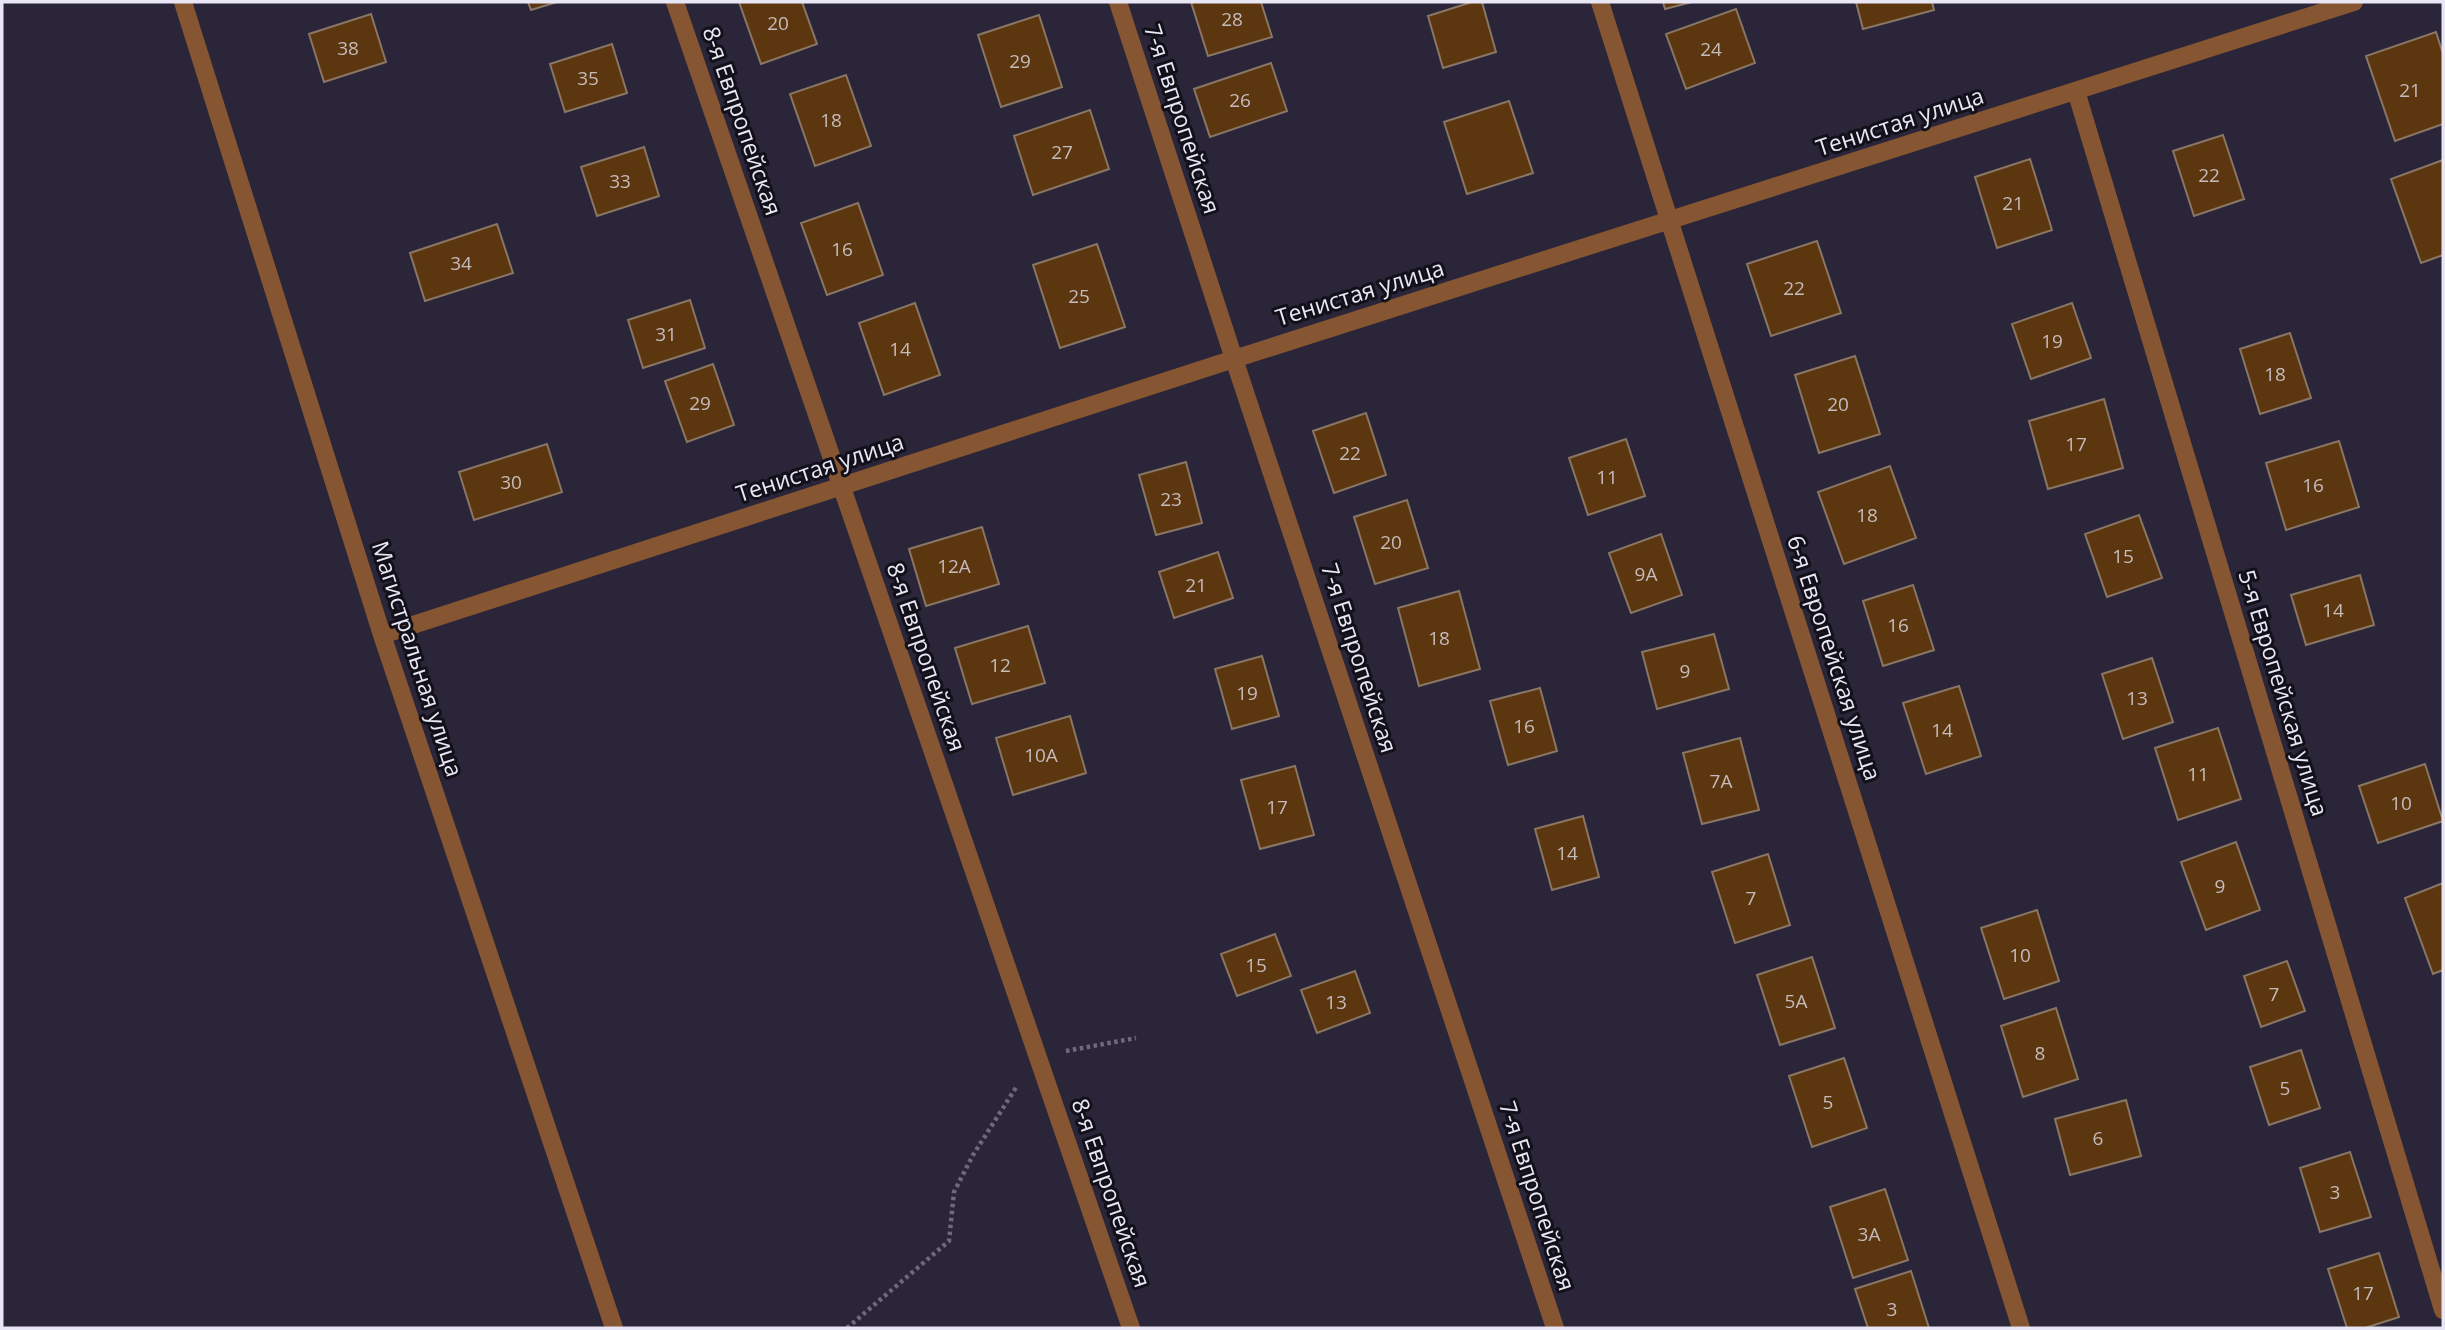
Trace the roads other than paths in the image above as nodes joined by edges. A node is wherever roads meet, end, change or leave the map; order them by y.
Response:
1 (183, 2) edge
2 (675, 2) edge
3 (1118, 2) edge
4 (1600, 2) edge
5 (2354, 2) edge
6 (2076, 91) junction
7 (1670, 221) junction
8 (1234, 359) junction
9 (842, 487) junction
10 (382, 635) junction
11 (2443, 1310) edge
12 (614, 1328) edge
13 (1131, 1328) edge
14 (1555, 1328) edge
15 (2021, 1328) edge

1 - 10 street, Магистральная улица
2 - 9 street, 8-я Евпропейская
3 - 8 street, 7-я Евпропейская
4 - 7 street, 6-я Европейская улица
5 - 6 street, Тенистая улица
6 - 7 street, Тенистая улица
6 - 11 street, 5-я Европейская улица
7 - 8 street, Тенистая улица
7 - 15 street, 6-я Европейская улица
8 - 9 street, Тенистая улица
8 - 14 street, 7-я Евпропейская
9 - 10 street, Тенистая улица
9 - 13 street, 8-я Евпропейская
10 - 12 street, Магистральная улица

